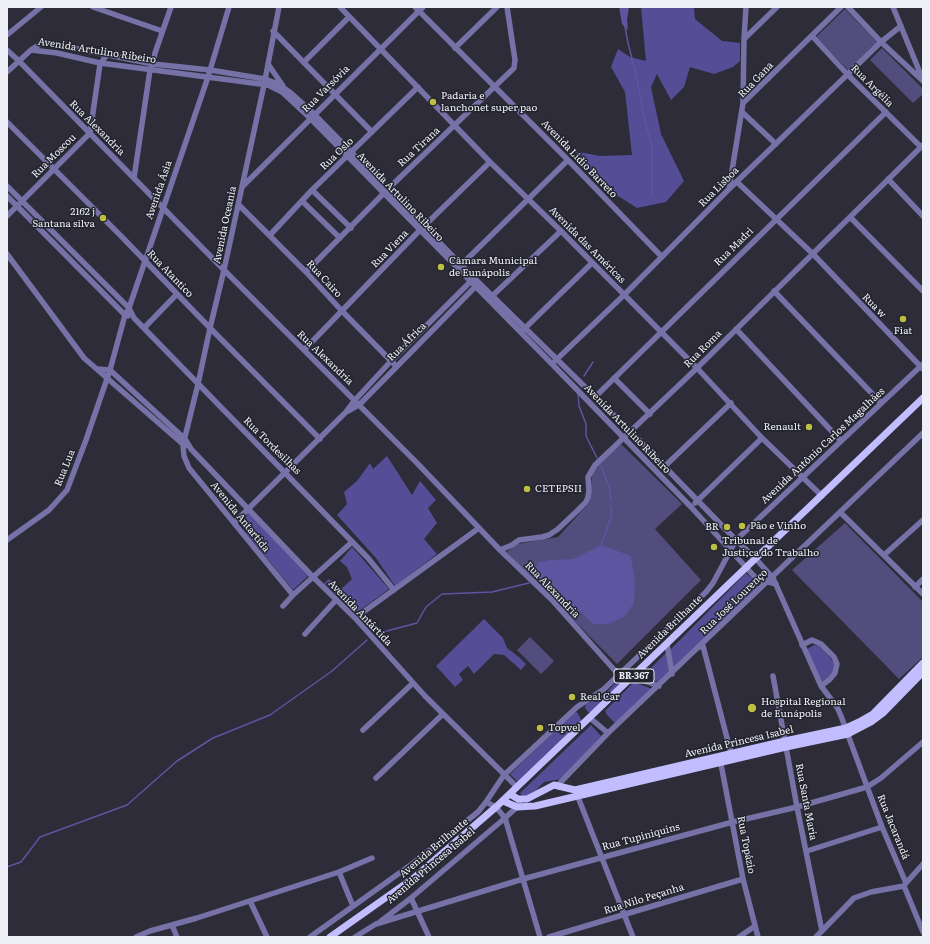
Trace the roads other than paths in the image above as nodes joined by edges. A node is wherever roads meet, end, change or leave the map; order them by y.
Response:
1 (41, 7) edge
2 (93, 7) edge
3 (171, 7) edge
4 (229, 7) edge
5 (279, 7) edge
6 (340, 7) edge
7 (497, 7) edge
8 (507, 7) edge
9 (746, 7) edge
10 (777, 7) edge
11 (841, 7) edge
12 (848, 7) edge
13 (893, 7) edge
14 (419, 8) edge
15 (349, 17) junction
16 (901, 26) junction
17 (162, 31) junction
18 (273, 31) junction
19 (7, 35) edge
20 (812, 36) junction
21 (744, 39) junction
22 (881, 42) junction
23 (455, 48) junction
24 (380, 49) junction
25 (7, 50) edge
26 (31, 50) junction
27 (107, 55) junction
28 (19, 61) junction
29 (304, 62) junction
30 (100, 63) junction
31 (153, 64) junction
32 (268, 64) junction
33 (150, 70) junction
34 (210, 70) junction
35 (7, 72) edge
36 (848, 75) junction
37 (208, 77) junction
38 (923, 81) edge
39 (264, 82) junction
40 (418, 87) junction
41 (495, 87) junction
42 (285, 88) junction
43 (335, 94) junction
44 (743, 103) junction
45 (742, 112) junction
46 (886, 112) junction
47 (312, 116) junction
48 (7, 122) edge
49 (456, 125) junction
50 (372, 132) junction
51 (90, 133) junction
52 (776, 144) junction
53 (922, 146) edge
54 (349, 154) junction
55 (568, 160) junction
56 (490, 162) junction
57 (54, 168) junction
58 (134, 178) junction
59 (888, 179) junction
60 (737, 182) junction
61 (7, 186) edge
62 (243, 186) junction
63 (730, 189) junction
64 (312, 190) junction
65 (386, 191) junction
66 (7, 196) edge
67 (528, 199) junction
68 (22, 201) junction
69 (302, 201) junction
70 (239, 204) junction
71 (17, 206) junction
72 (163, 207) junction
73 (7, 216) edge
74 (923, 216) edge
75 (850, 217) junction
76 (776, 219) junction
77 (351, 228) junction
78 (422, 228) junction
79 (561, 231) junction
80 (270, 235) junction
81 (340, 238) junction
82 (7, 254) edge
83 (813, 254) junction
84 (662, 257) junction
85 (145, 261) junction
86 (592, 263) junction
87 (461, 265) junction
88 (224, 270) junction
89 (306, 272) junction
90 (472, 280) junction
91 (477, 285) junction
92 (923, 291) edge
93 (774, 292) junction
94 (177, 294) junction
95 (624, 295) junction
96 (491, 298) junction
97 (129, 308) junction
98 (342, 312) junction
99 (125, 315) junction
100 (134, 318) junction
101 (144, 328) junction
102 (210, 328) junction
103 (525, 328) junction
104 (736, 329) junction
105 (520, 332) junction
106 (660, 332) junction
107 (304, 350) junction
108 (557, 360) junction
109 (390, 361) junction
110 (552, 364) junction
111 (396, 366) junction
112 (922, 367) edge
113 (697, 368) junction
114 (98, 369) junction
115 (110, 370) junction
116 (106, 378) junction
117 (614, 378) junction
118 (198, 384) junction
119 (595, 397) junction
120 (923, 398) edge
121 (357, 402) junction
122 (731, 403) junction
123 (881, 403) junction
124 (650, 414) junction
125 (631, 432) junction
126 (923, 433) edge
127 (624, 438) junction
128 (762, 438) junction
129 (320, 439) junction
130 (841, 441) junction
131 (184, 442) junction
132 (665, 466) junction
133 (286, 472) junction
134 (802, 477) junction
135 (822, 496) junction
136 (698, 500) junction
137 (691, 507) junction
138 (248, 508) junction
139 (840, 512) junction
140 (923, 520) edge
141 (234, 523) junction
142 (479, 528) junction
143 (7, 540) edge
144 (736, 540) junction
145 (352, 542) junction
146 (500, 550) junction
147 (732, 550) junction
148 (884, 556) junction
149 (756, 559) junction
150 (747, 568) junction
151 (313, 577) junction
152 (773, 578) junction
153 (923, 579) edge
154 (768, 583) junction
155 (776, 584) junction
156 (915, 587) junction
157 (394, 590) junction
158 (923, 594) edge
159 (293, 595) junction
160 (336, 600) junction
161 (283, 606) dead end
162 (355, 618) junction
163 (305, 634) dead end
164 (667, 644) junction
165 (802, 645) junction
166 (700, 646) junction
167 (923, 663) edge
168 (923, 672) edge
169 (672, 674) junction
170 (619, 675) junction
171 (773, 676) dead end
172 (633, 677) junction
173 (413, 683) junction
174 (626, 683) junction
175 (659, 686) junction
176 (821, 686) junction
177 (443, 714) junction
178 (590, 718) junction
179 (363, 730) dead end
180 (847, 731) junction
181 (608, 733) junction
182 (923, 742) edge
183 (785, 744) junction
184 (732, 757) junction
185 (720, 760) junction
186 (504, 775) junction
187 (376, 778) dead end
188 (560, 786) junction
189 (517, 787) junction
190 (867, 787) junction
191 (545, 789) junction
192 (576, 793) junction
193 (510, 794) junction
194 (521, 799) junction
195 (562, 799) junction
196 (503, 801) junction
197 (486, 802) junction
198 (548, 802) junction
199 (496, 807) junction
200 (517, 807) junction
201 (797, 807) junction
202 (505, 818) junction
203 (733, 822) junction
204 (882, 827) junction
205 (807, 851) junction
206 (602, 857) junction
207 (372, 858) dead end
208 (923, 864) edge
209 (339, 872) junction
210 (523, 879) junction
211 (743, 879) junction
212 (905, 884) junction
213 (411, 898) junction
214 (250, 901) junction
215 (353, 906) junction
216 (417, 911) junction
217 (624, 914) junction
218 (376, 924) junction
219 (172, 925) junction
220 (755, 926) junction
221 (822, 931) junction
222 (923, 932) edge
223 (136, 937) edge
224 (177, 937) edge
225 (267, 937) edge
226 (310, 937) edge
227 (330, 937) edge
228 (355, 937) edge
229 (428, 937) edge
230 (540, 937) edge
231 (549, 937) edge
232 (633, 937) edge
233 (740, 937) edge
234 (758, 937) edge
235 (816, 937) edge

1 - 19 street
2 - 17 street
3 - 17 street
4 - 34 street, Avenida Ásia
5 - 18 street, Avenida Oceania
6 - 15 street, Avenida das Américas
7 - 23 street
8 - 41 street, Rua Tirana
9 - 21 street
10 - 21 street
11 - 20 street, Rua Gana
12 - 22 street
13 - 16 street
14 - 23 street, Avenida Lídio Barreto
14 - 24 street, Rua Varsóvia
15 - 24 street, Avenida das Américas
15 - 29 street
16 - 22 street, Rua Lisboa
16 - 38 street
17 - 31 street
18 - 29 street
18 - 32 street, Avenida Oceania
20 - 36 street, Rua Argélia
20 - 44 street, Rua Gana
21 - 44 street
22 - 36 street, Rua Lisboa
22 - 38 street
23 - 41 street, Avenida Lídio Barreto
24 - 40 street, Avenida das Américas
24 - 43 street, Rua Varsóvia
25 - 28 street, Rua Alexandria
26 - 27 street, Avenida Artulino Ribeiro
26 - 28 street
26 - 30 street, Avenida Artulino Ribeiro
27 - 30 street
27 - 31 street, Avenida Artulino Ribeiro
28 - 35 street
28 - 51 street, Rua Alexandria
29 - 43 street
30 - 33 street, Avenida Artulino Ribeiro
30 - 51 street, Rua Moscou
31 - 33 street
31 - 34 street, Avenida Artulino Ribeiro
32 - 39 street, Avenida Oceania
32 - 42 street
33 - 37 street, Avenida Artulino Ribeiro
33 - 58 street
34 - 37 street, Avenida Ásia
34 - 39 street, Avenida Artulino Ribeiro
36 - 46 street, Rua Argélia
36 - 52 street, Rua Lisboa
37 - 39 street, Avenida Artulino Ribeiro
37 - 72 street, Avenida Ásia
39 - 42 street, Avenida Artulino Ribeiro
39 - 47 street, Avenida Artulino Ribeiro
39 - 62 street, Avenida Oceania
40 - 49 street, Avenida das Américas
40 - 50 street, Rua Oslo
41 - 49 street, Rua Tirana
41 - 55 street, Avenida Lídio Barreto
42 - 47 street, Avenida Artulino Ribeiro
43 - 47 street, Rua Varsóvia
43 - 50 street
44 - 45 street, Rua Gana
45 - 52 street
45 - 63 street, Rua Gana
46 - 53 street, Rua Argélia
46 - 76 street, Rua Madri
47 - 54 street, Avenida Artulino Ribeiro
47 - 62 street, Rua Varsóvia
48 - 57 street, Rua Atantico
49 - 56 street, Avenida das Américas
49 - 65 street, Rua Tirana
50 - 54 street, Rua Oslo
51 - 57 street, Rua Moscou
51 - 58 street, Rua Alexandria
52 - 60 street, Rua Lisboa
53 - 59 street, Rua Roma
54 - 64 street, Rua Oslo
54 - 65 street, Avenida Artulino Ribeiro
55 - 67 street
55 - 84 street, Avenida Lídio Barreto
56 - 67 street, Avenida das Américas
56 - 78 street, Rua Viena
57 - 68 street, Rua Moscou
57 - 85 street, Rua Atantico
58 - 72 street, Rua Alexandria
59 - 74 street
59 - 75 street, Rua Roma
60 - 63 street, Rua Lisboa
60 - 76 street, Rua w
61 - 68 street, Rua Tordesilhas
62 - 70 street, Avenida Oceania
63 - 84 street, Rua Lisboa
64 - 69 street, Rua Oslo
64 - 77 street
65 - 77 street, Rua Tirana
65 - 78 street, Avenida Artulino Ribeiro
66 - 71 street, Rua Tordesilhas
67 - 79 street, Avenida das Américas
67 - 87 street
68 - 71 street, Rua Moscou
68 - 97 street, Rua Tordesilhas
69 - 80 street, Rua Oslo
69 - 81 street
70 - 80 street, Rua Cairo
70 - 88 street, Avenida Oceania
71 - 73 street, Rua Moscou
71 - 99 street, Rua Tordesilhas
72 - 85 street, Avenida Ásia
72 - 88 street, Rua Alexandria
75 - 83 street, Rua Roma
75 - 92 street
76 - 83 street, Rua w
76 - 106 street, Rua Madri
77 - 81 street, Rua Tirana
78 - 87 street, Avenida Artulino Ribeiro
78 - 90 street, Avenida Artulino Ribeiro
78 - 98 street, Rua Viena
79 - 86 street, Avenida das Américas
79 - 96 street
80 - 89 street, Rua Cairo
81 - 89 street, Rua Tirana
82 - 114 street, Avenida Antártida
83 - 93 street, Rua Roma
83 - 112 street, Rua w
84 - 95 street, Rua Lisboa
85 - 94 street, Rua Atantico
85 - 97 street, Avenida Ásia
86 - 95 street, Avenida das Américas
86 - 103 street
87 - 90 street, Avenida Artulino Ribeiro
88 - 102 street, Avenida Oceania
88 - 107 street, Rua Alexandria
89 - 98 street, Rua Cairo
90 - 91 street, Avenida Artulino Ribeiro
90 - 109 street, Rua África
91 - 96 street, Avenida Artulino Ribeiro
91 - 111 street, Rua África
93 - 104 street, Rua Roma
93 - 123 street
94 - 101 street
94 - 102 street, Rua Atantico
95 - 106 street, Avenida das Américas
95 - 108 street, Rua Lisboa
96 - 103 street, Avenida Artulino Ribeiro
96 - 105 street, Avenida Artulino Ribeiro
97 - 99 street, Avenida Ásia
97 - 100 street, Rua Tordesilhas
98 - 107 street, Rua Viena
98 - 109 street, Rua Cairo
99 - 100 street, Rua Tordesilhas
99 - 115 street, Avenida Ásia
100 - 101 street, Rua Tordesilhas
101 - 118 street, Rua Tordesilhas
102 - 118 street, Avenida Oceania
102 - 129 street, Rua Atantico
103 - 105 street
103 - 108 street, Avenida Artulino Ribeiro
104 - 113 street, Rua Roma
104 - 130 street
105 - 110 street, Avenida Artulino Ribeiro
106 - 113 street, Avenida das Américas
106 - 117 street, Rua Madri
107 - 121 street, Rua Alexandria
108 - 110 street, Rua Lisboa
108 - 119 street, Avenida Artulino Ribeiro
109 - 111 street, Rua Cairo
109 - 121 street, Rua África
110 - 127 street, Avenida Artulino Ribeiro
111 - 121 street, Rua África
112 - 123 street, Avenida Antônio Carlos Magalhães
113 - 122 street, Avenida das Américas
113 - 124 street, Rua Roma
114 - 115 street
114 - 116 street, Avenida Antártida
115 - 116 street, Avenida Ásia
115 - 131 street, Avenida Antártida
116 - 131 street, Avenida Antártida
116 - 143 street, Rua Lua
117 - 119 street, Rua Madri
117 - 124 street
118 - 131 street, Avenida Oceania
118 - 133 street, Rua Tordesilhas
119 - 125 street, Avenida Artulino Ribeiro
120 - 135 main road, Avenida Brilhante / BR-367
121 - 129 street, Rua África
121 - 142 street, Rua Alexandria
122 - 128 street, Avenida das Américas
122 - 132 street
123 - 130 street, Avenida Antônio Carlos Magalhães
124 - 125 street, Rua Roma
125 - 127 street, Rua Roma
125 - 132 street, Avenida Artulino Ribeiro
126 - 139 street, Rua José Lourenço
127 - 137 street, Avenida Artulino Ribeiro
127 - 146 street, Rua Roma
128 - 134 street, Avenida das Américas
128 - 136 street
129 - 133 street, Rua África
130 - 134 street, Avenida Antônio Carlos Magalhães
131 - 138 street, Avenida Antártida
131 - 141 street, Avenida Antartida
132 - 136 street, Avenida Artulino Ribeiro
133 - 138 street, Rua África
133 - 145 street, Rua Tordesilhas
134 - 135 street, Avenida das Américas
134 - 144 street, Avenida Antônio Carlos Magalhães
135 - 149 main road, Avenida Brilhante / BR-367
136 - 137 street
136 - 144 street, Avenida Artulino Ribeiro
137 - 147 street, Avenida Artulino Ribeiro
138 - 141 street, Rua África
138 - 151 street, Avenida Antártida
139 - 148 street
139 - 152 street, Rua José Lourenço
140 - 148 street
141 - 159 street, Avenida Antartida
142 - 146 street, Rua Alexandria
142 - 157 street
144 - 147 street
144 - 149 street, Avenida Artulino Ribeiro
145 - 151 street
145 - 157 street, Rua Tordesilhas
146 - 170 street, Rua Alexandria
147 - 150 street, Avenida Artulino Ribeiro
147 - 170 street
148 - 156 street
149 - 150 main road, Avenida Brilhante / BR-367
149 - 152 street, Avenida Artulino Ribeiro
150 - 154 street, Avenida Artulino Ribeiro
150 - 164 main road, Avenida Brilhante / BR-367
151 - 159 street
151 - 160 street, Avenida Antártida
152 - 154 street, Rua José Lourenço
152 - 155 street, Avenida Artulino Ribeiro
153 - 156 street
154 - 155 street
154 - 166 street, Rua José Lourenço
155 - 165 street, Avenida Artulino Ribeiro
156 - 158 street
157 - 162 street
159 - 161 street
160 - 162 street, Avenida Antártida
160 - 163 street
162 - 173 street, Avenida Antártida
164 - 169 street
164 - 172 main road, Avenida Brilhante / BR-367
165 - 176 street, Rua Jacarandá
165 - 176 street
166 - 169 street, Rua José Lourenço
166 - 184 street
167 - 180 main road, Avenida Princesa Isabel
168 - 180 main road, Avenida Princesa Isabel
169 - 175 street, Rua José Lourenço
170 - 174 street, Rua Alexandria
170 - 186 street
171 - 183 street, Rua Santa Maria
172 - 174 main road, Avenida Brilhante / BR-367
172 - 175 street
173 - 177 street, Avenida Antártida
173 - 179 street
174 - 178 main road, Avenida Brilhante / BR-367
175 - 181 street, Rua José Lourenço
176 - 180 street, Rua Jacarandá
177 - 186 street, Avenida Antártida
177 - 187 street
178 - 181 street
178 - 189 main road, Avenida Brilhante / BR-367
180 - 183 main road, Avenida Princesa Isabel
180 - 190 street, Rua Jacarandá
181 - 188 street, Rua José Lourenço
182 - 190 street, Rua Tupiniquins
183 - 184 main road, Avenida Princesa Isabel
183 - 201 street, Rua Santa Maria
184 - 185 main road, Avenida Princesa Isabel
185 - 192 main road, Avenida Princesa Isabel
185 - 203 street, Rua Topázio
186 - 189 street, Avenida Antártida
186 - 197 street
188 - 191 main road
188 - 192 main road, Avenida Princesa Isabel
188 - 195 main road
189 - 193 main road, Avenida Brilhante / BR-367
190 - 201 street, Rua Tupiniquins
190 - 204 street, Rua Jacarandá
191 - 194 main road
191 - 198 main road
192 - 195 main road, Avenida Princesa Isabel
192 - 206 street
193 - 194 main road
193 - 196 main road, Avenida Brilhante / BR-367
194 - 200 street, Avenida Princesa Isabel
195 - 198 main road
196 - 199 main road, Avenida Brilhante / BR-367
196 - 200 main road
197 - 199 street
197 - 215 street
198 - 200 main road
199 - 202 street
199 - 227 main road, Avenida Brilhante / BR-367
200 - 202 street, Avenida Princesa Isabel
201 - 203 street, Rua Tupiniquins
201 - 205 street, Rua Santa Maria
202 - 210 street
202 - 213 street, Avenida Princesa Isabel
203 - 206 street, Rua Tupiniquins
203 - 211 street, Rua Topázio
204 - 205 street
204 - 212 street, Rua Jacarandá
205 - 221 street, Rua Santa Maria
206 - 210 street, Rua Tupiniquins
206 - 217 street
207 - 209 street
208 - 212 street
209 - 214 street
209 - 215 street
210 - 216 street, Rua Tupiniquins
210 - 230 street
211 - 217 street, Rua Nilo Peçanha
211 - 220 street, Rua Topázio
212 - 221 street
212 - 222 street, Rua Jacarandá
213 - 216 street
213 - 218 street, Avenida Princesa Isabel
214 - 219 street
214 - 225 street
215 - 226 street
216 - 218 street, Rua Tupiniquins
216 - 229 street
217 - 231 street, Rua Nilo Peçanha
217 - 232 street
218 - 228 street, Rua Tupiniquins
219 - 223 street
219 - 224 street
220 - 233 street
220 - 234 street, Rua Topázio
221 - 235 street

